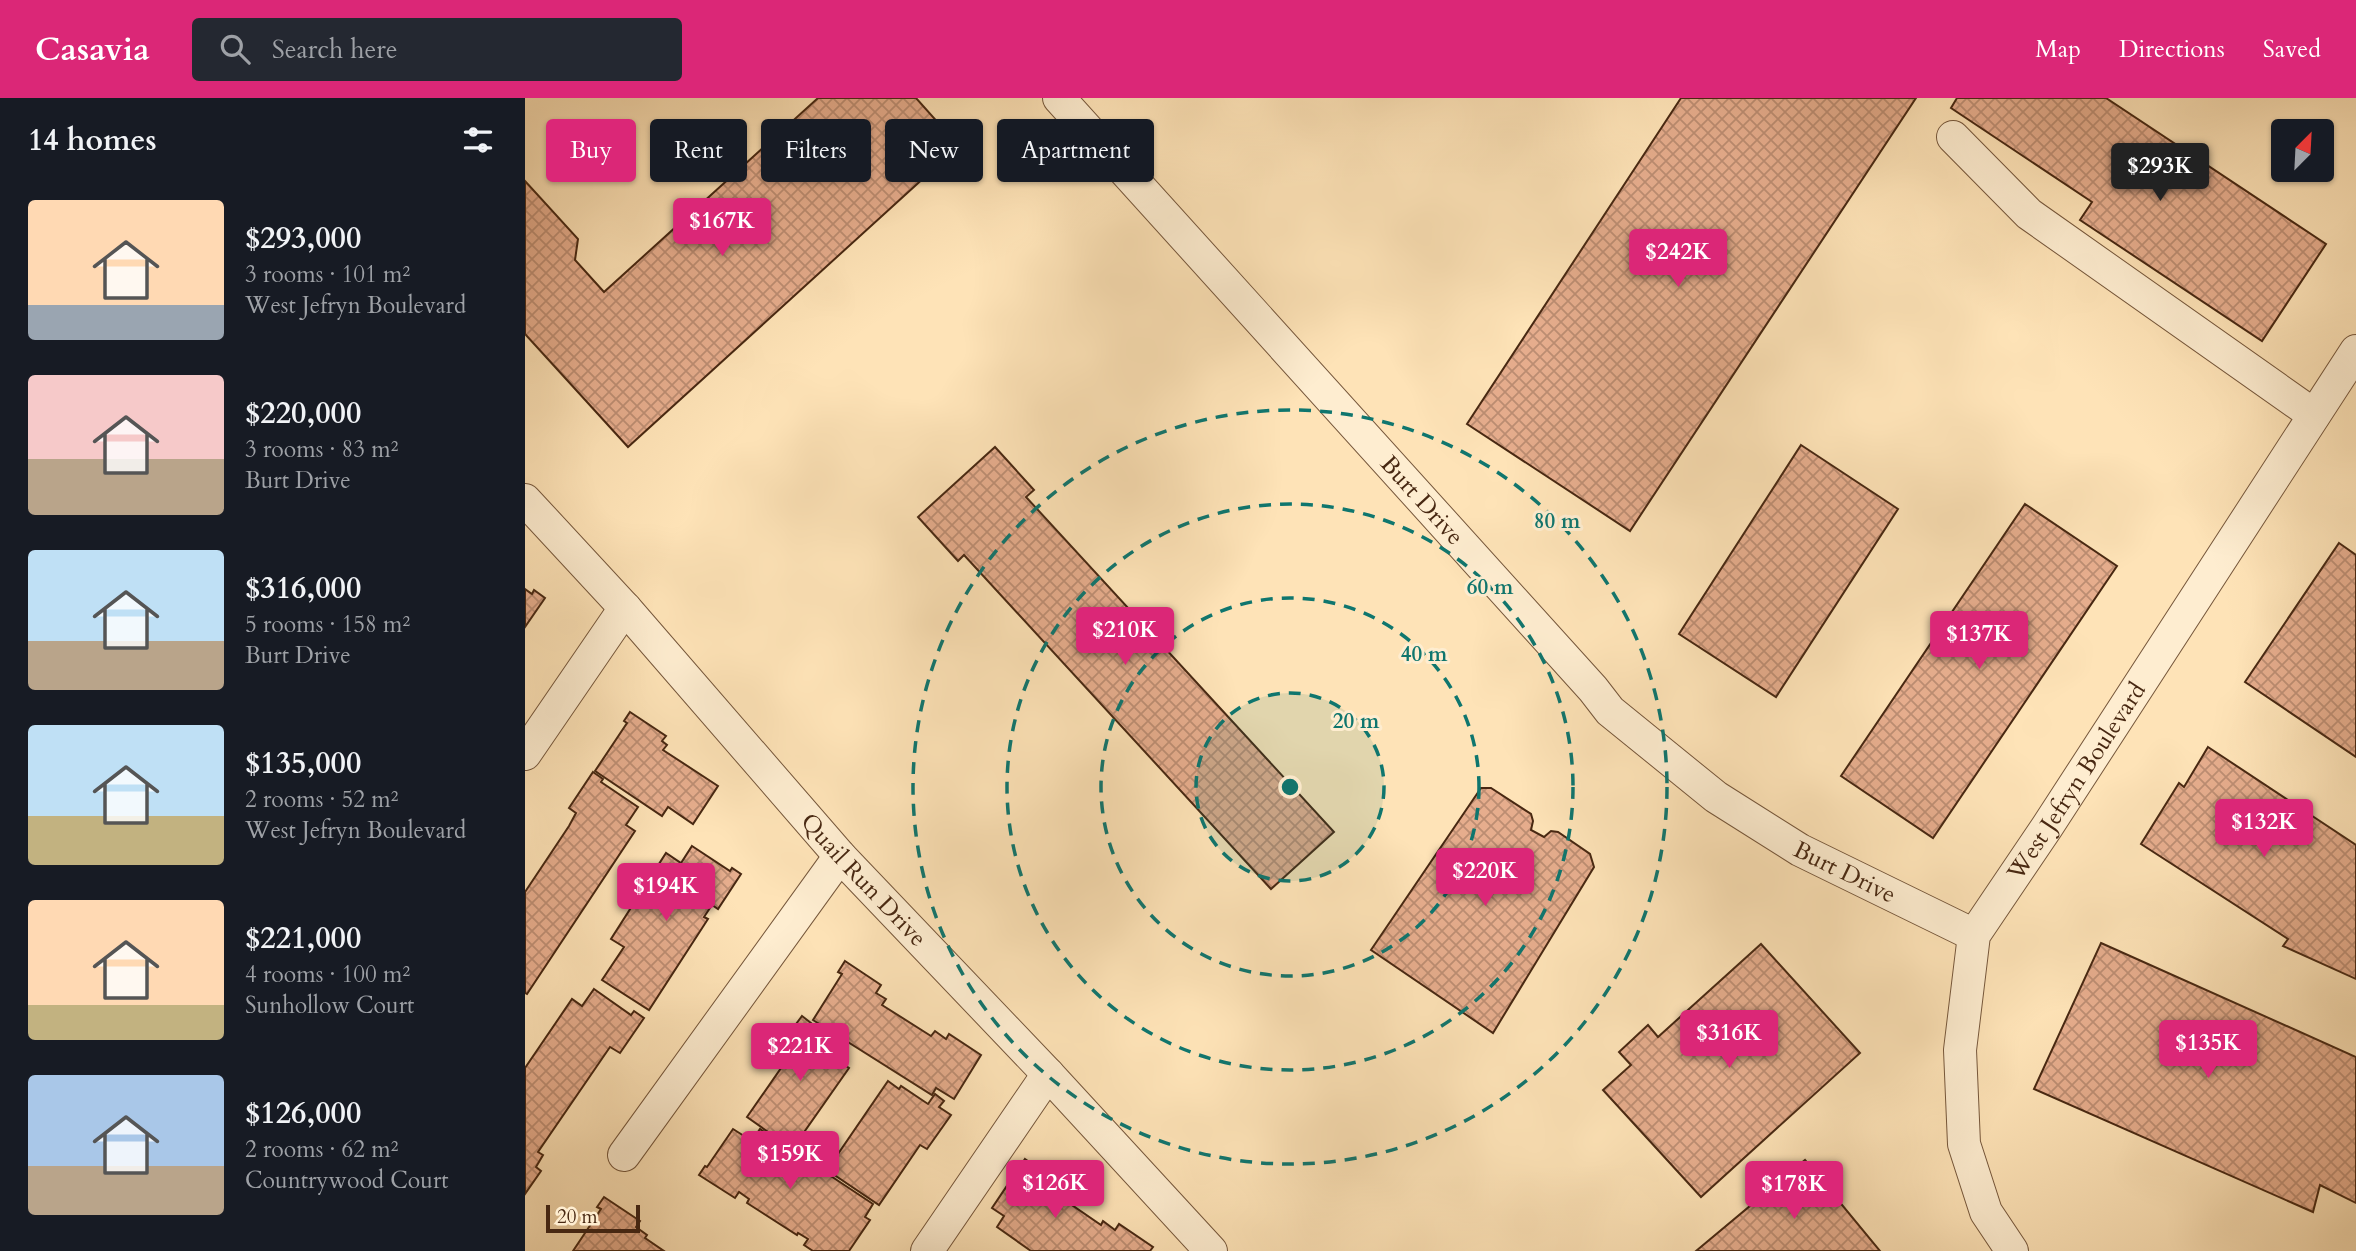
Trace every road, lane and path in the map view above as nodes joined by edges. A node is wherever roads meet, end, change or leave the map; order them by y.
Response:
1 (1059, 98) edge
2 (1953, 137) dead end
3 (2356, 351) edge
4 (2314, 415) junction
5 (525, 500) edge
6 (625, 608) junction
7 (525, 754) edge
8 (839, 856) junction
9 (1974, 934) junction
10 (1048, 1074) junction
11 (624, 1155) dead end
12 (927, 1251) edge
13 (1211, 1251) edge
14 (2012, 1251) edge

1 - 9 street, Burt Drive
2 - 4 street
3 - 4 street, West Jefryn Boulevard
4 - 9 street, West Jefryn Boulevard
5 - 6 street, Quail Run Drive
6 - 7 street
6 - 8 street, Quail Run Drive
8 - 10 street, Quail Run Drive
8 - 11 street
9 - 14 street, West Jefryn Boulevard
10 - 12 street
10 - 13 street, Quail Run Drive

